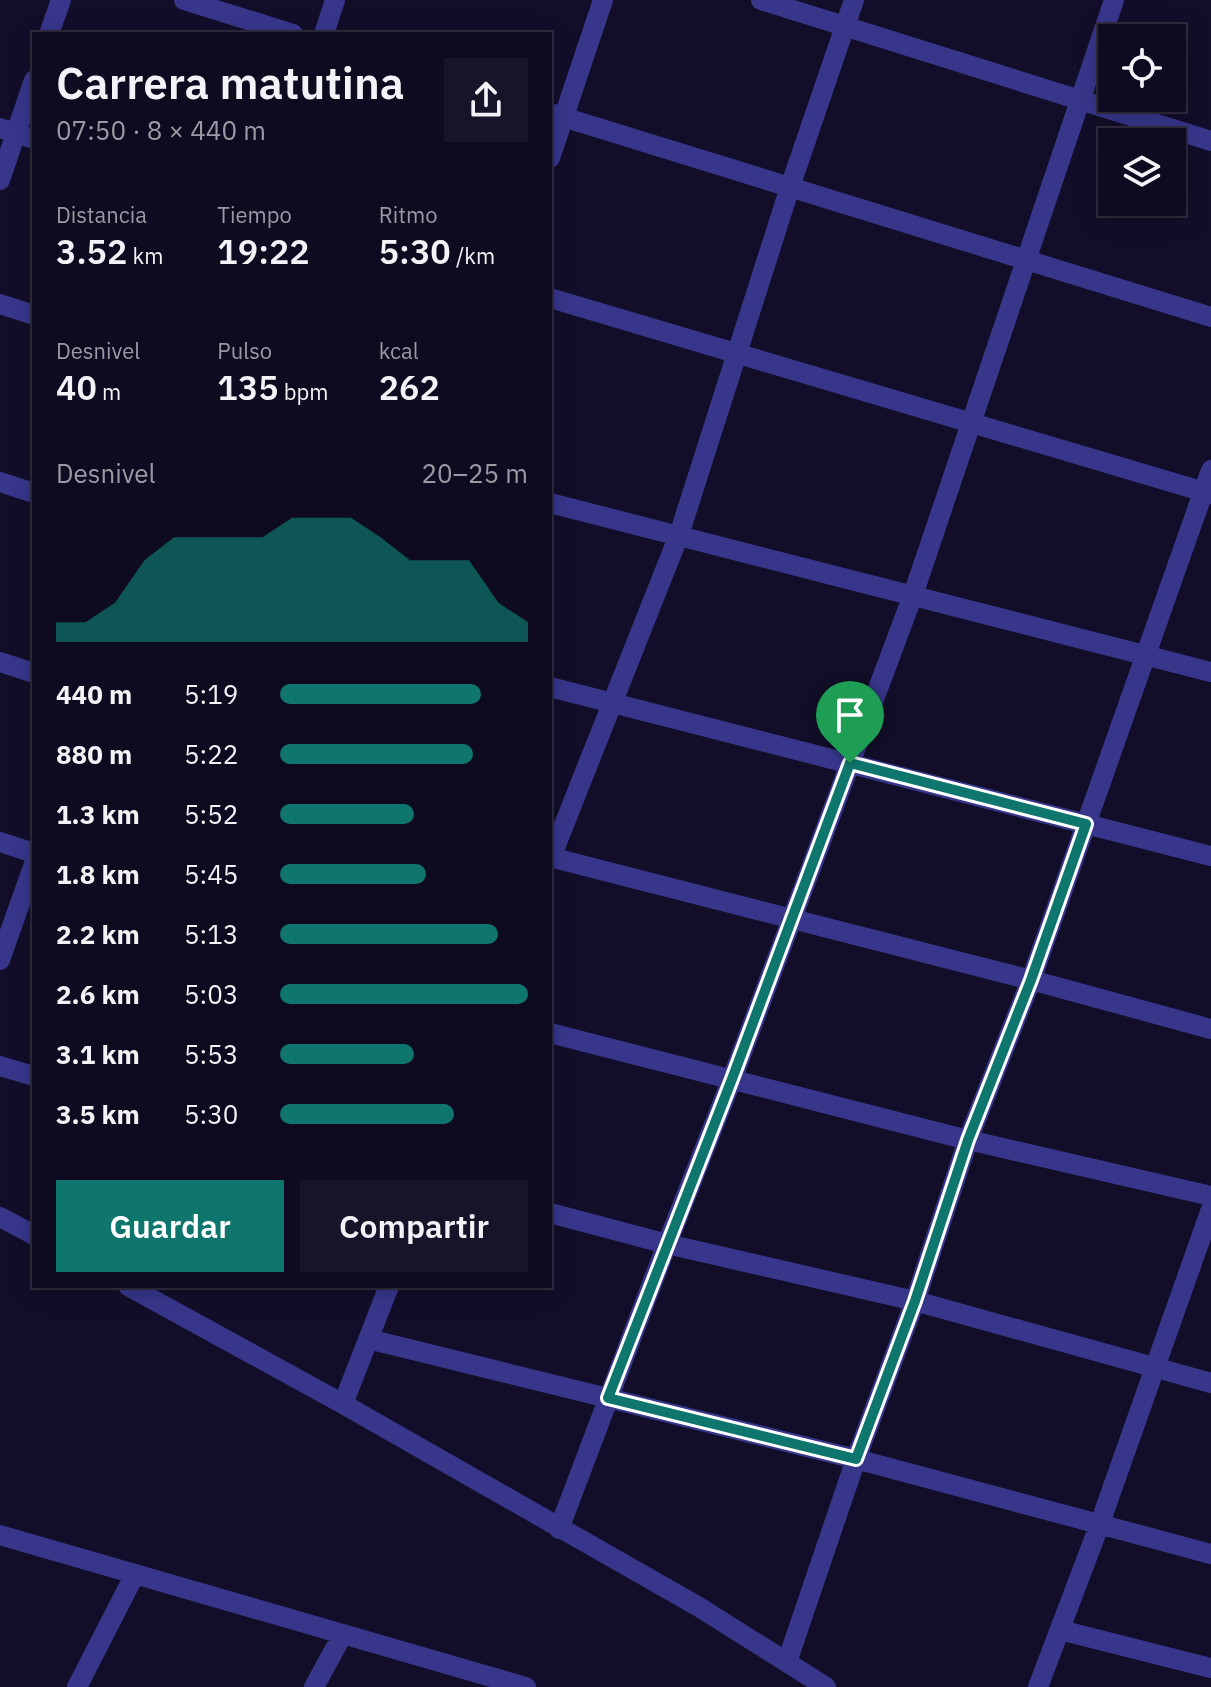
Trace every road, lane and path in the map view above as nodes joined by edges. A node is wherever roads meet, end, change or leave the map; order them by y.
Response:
1 (61, 0) edge
2 (184, 0) edge
3 (335, 0) edge
4 (603, 0) edge
5 (761, 0) edge
6 (854, 0) edge
7 (1114, 0) edge
8 (845, 26) junction
9 (50, 32) edge
10 (287, 32) edge
11 (325, 32) edge
12 (32, 86) edge
13 (1080, 100) junction
14 (557, 115) edge
15 (17, 133) edge
16 (1211, 141) edge
17 (552, 146) edge
18 (0, 180) edge
19 (790, 187) junction
20 (1025, 259) junction
21 (552, 299) edge
22 (0, 304) edge
23 (32, 314) edge
24 (1211, 317) edge
25 (737, 352) junction
26 (970, 422) junction
27 (1211, 470) edge
28 (0, 482) edge
29 (32, 492) edge
30 (1207, 493) edge
31 (552, 503) edge
32 (679, 535) junction
33 (913, 595) junction
34 (1145, 655) junction
35 (0, 662) edge
36 (32, 672) edge
37 (1211, 672) edge
38 (552, 688) edge
39 (612, 703) junction
40 (850, 763) junction
41 (1086, 824) junction
42 (0, 842) edge
43 (32, 852) edge
44 (552, 853) edge
45 (1211, 856) edge
46 (552, 859) edge
47 (32, 876) edge
48 (28, 900) edge
49 (791, 919) junction
50 (0, 960) edge
51 (1031, 980) junction
52 (1211, 1029) edge
53 (552, 1034) edge
54 (0, 1066) edge
55 (32, 1075) edge
56 (732, 1079) junction
57 (968, 1140) junction
58 (1211, 1196) edge
59 (1211, 1209) edge
60 (552, 1214) edge
61 (0, 1217) edge
62 (32, 1234) edge
63 (667, 1244) junction
64 (136, 1288) edge
65 (388, 1288) edge
66 (158, 1294) edge
67 (915, 1301) junction
68 (368, 1339) junction
69 (1154, 1369) junction
70 (1211, 1383) edge
71 (608, 1398) junction
72 (343, 1404) junction
73 (856, 1459) junction
74 (1099, 1526) junction
75 (559, 1529) junction
76 (0, 1535) edge
77 (1211, 1554) edge
78 (135, 1574) junction
79 (1060, 1630) junction
80 (343, 1634) junction
81 (787, 1662) junction
82 (1211, 1668) edge
83 (77, 1687) edge
84 (314, 1687) edge
85 (526, 1687) edge
86 (826, 1687) edge
87 (1038, 1687) edge

1 - 9 street
2 - 10 street
3 - 11 street
4 - 14 street
5 - 8 street
6 - 8 street
7 - 13 street
8 - 13 street
8 - 19 street
12 - 15 street
13 - 16 street
13 - 20 street
14 - 17 street
14 - 19 street
15 - 18 street
19 - 20 street
19 - 25 street
20 - 24 street
20 - 26 street
21 - 25 street
22 - 23 street
25 - 26 street
25 - 32 street
26 - 30 street
26 - 33 street
27 - 30 street
28 - 29 street
30 - 34 street
31 - 32 street
32 - 33 street
32 - 39 street
33 - 34 street
33 - 40 street
34 - 37 street
34 - 41 street
35 - 36 street
38 - 39 street
39 - 40 street
39 - 44 street
40 - 41 street
40 - 49 street
41 - 45 street
41 - 51 street
42 - 43 street
46 - 49 street
47 - 48 street
48 - 50 street
49 - 51 street
49 - 56 street
51 - 52 street
51 - 57 street
53 - 56 street
54 - 55 street
56 - 57 street
56 - 63 street
57 - 58 street
57 - 67 street
59 - 69 street
60 - 63 street
61 - 62 street
63 - 67 street
63 - 71 street
64 - 66 street
65 - 68 street
66 - 72 street
67 - 69 street
67 - 73 street
68 - 71 street
68 - 72 street
69 - 70 street
69 - 74 street
71 - 73 street
71 - 75 street
72 - 75 street
73 - 74 street
73 - 81 street
74 - 77 street
74 - 79 street
75 - 81 street
76 - 78 street
78 - 80 street
78 - 83 street
79 - 82 street
79 - 87 street
80 - 84 street
80 - 85 street
81 - 86 street

